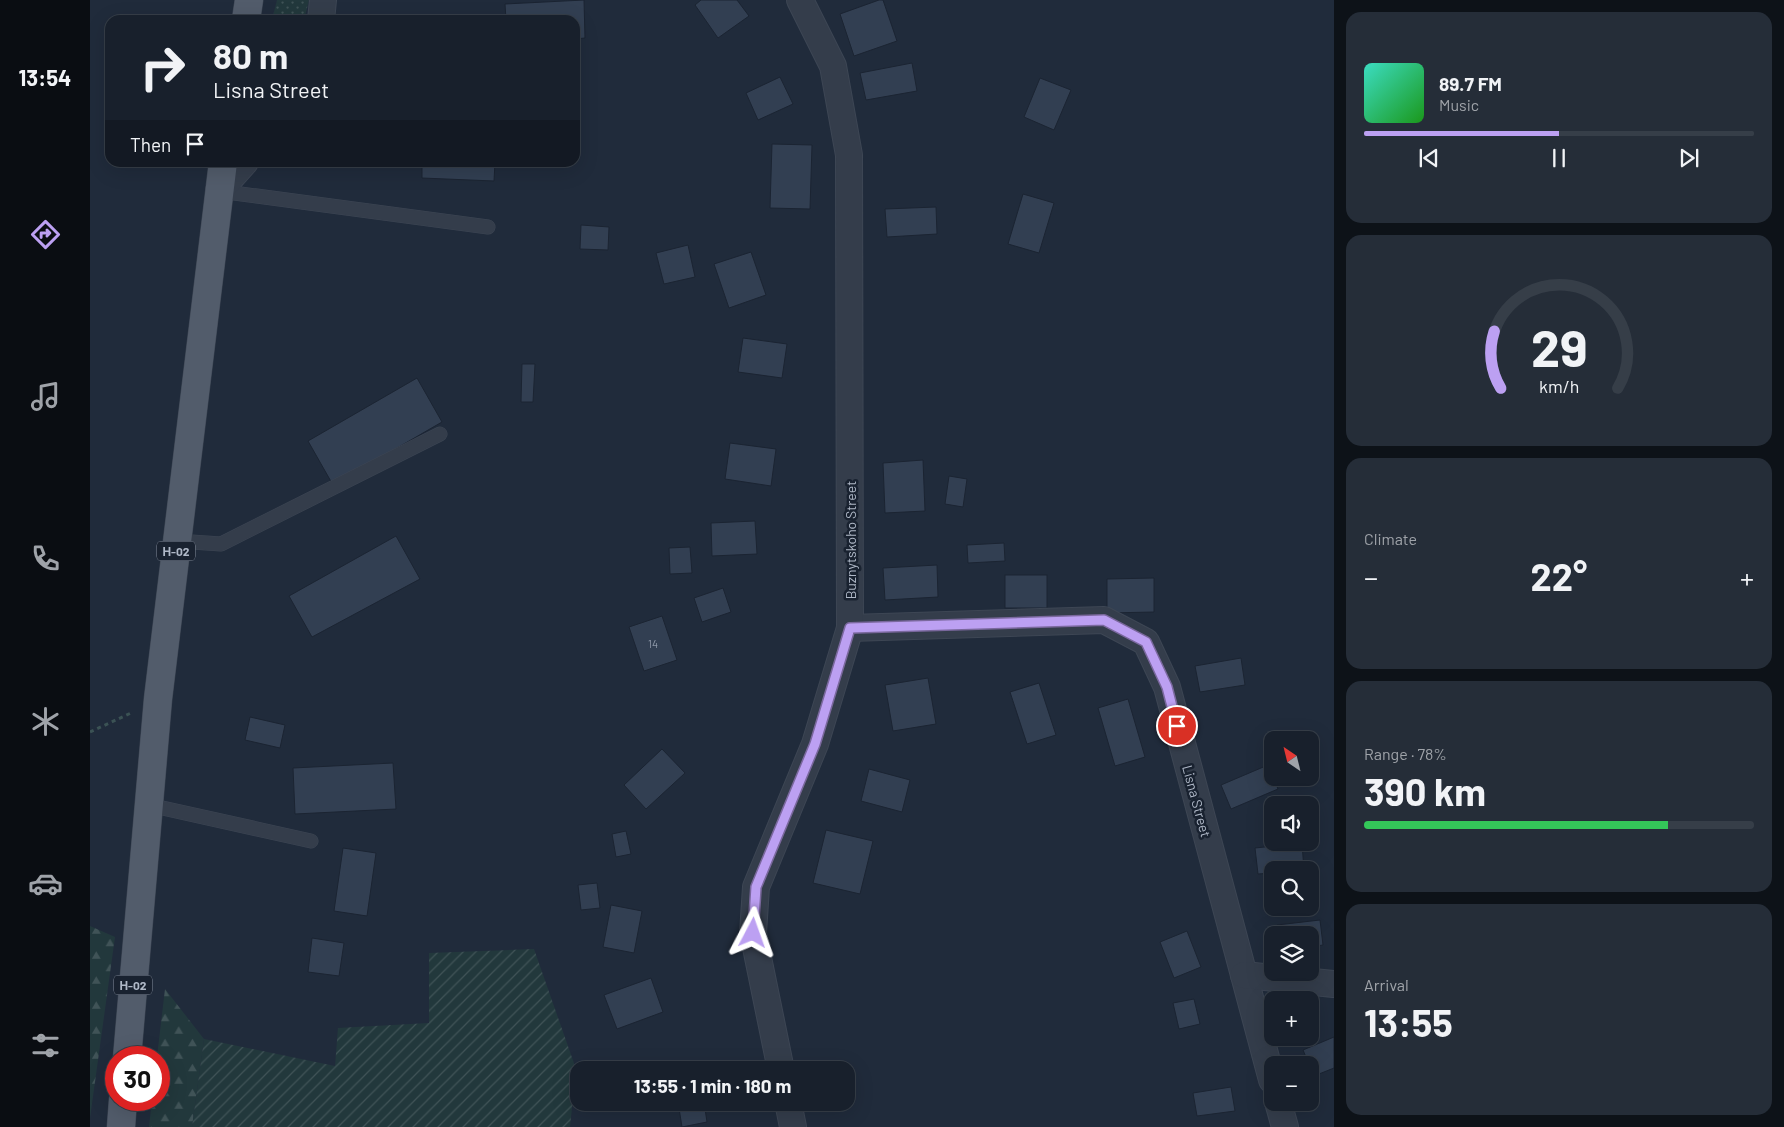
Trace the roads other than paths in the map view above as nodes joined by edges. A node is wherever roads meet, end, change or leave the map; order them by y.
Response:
1 (249, 0) edge
2 (323, 0) edge
3 (800, 0) edge
4 (247, 15) edge
5 (322, 15) edge
6 (222, 167) edge
7 (241, 167) edge
8 (219, 191) junction
9 (488, 227) dead end
10 (440, 434) dead end
11 (177, 541) junction
12 (850, 628) junction
13 (149, 805) junction
14 (311, 841) dead end
15 (1244, 974) junction
16 (1334, 984) edge
17 (128, 1046) edge
18 (1266, 1056) edge
19 (779, 1061) edge
20 (122, 1111) edge
21 (790, 1111) edge
22 (1281, 1111) edge
23 (121, 1127) edge
24 (793, 1127) edge
25 (1285, 1127) edge

1 - 4 main road
2 - 5 street
3 - 12 street, Buznytskoho Street
6 - 8 main road, Н-02
7 - 8 street
8 - 9 lane
8 - 11 main road, Н-02
10 - 11 lane
11 - 13 main road, Н-02
12 - 15 street, Lisna Street
12 - 19 street, Buznytskoho Street
13 - 14 lane
13 - 17 main road, Н-02
15 - 16 street
15 - 18 street, Lisna Street
20 - 23 main road
21 - 24 street
22 - 25 street

